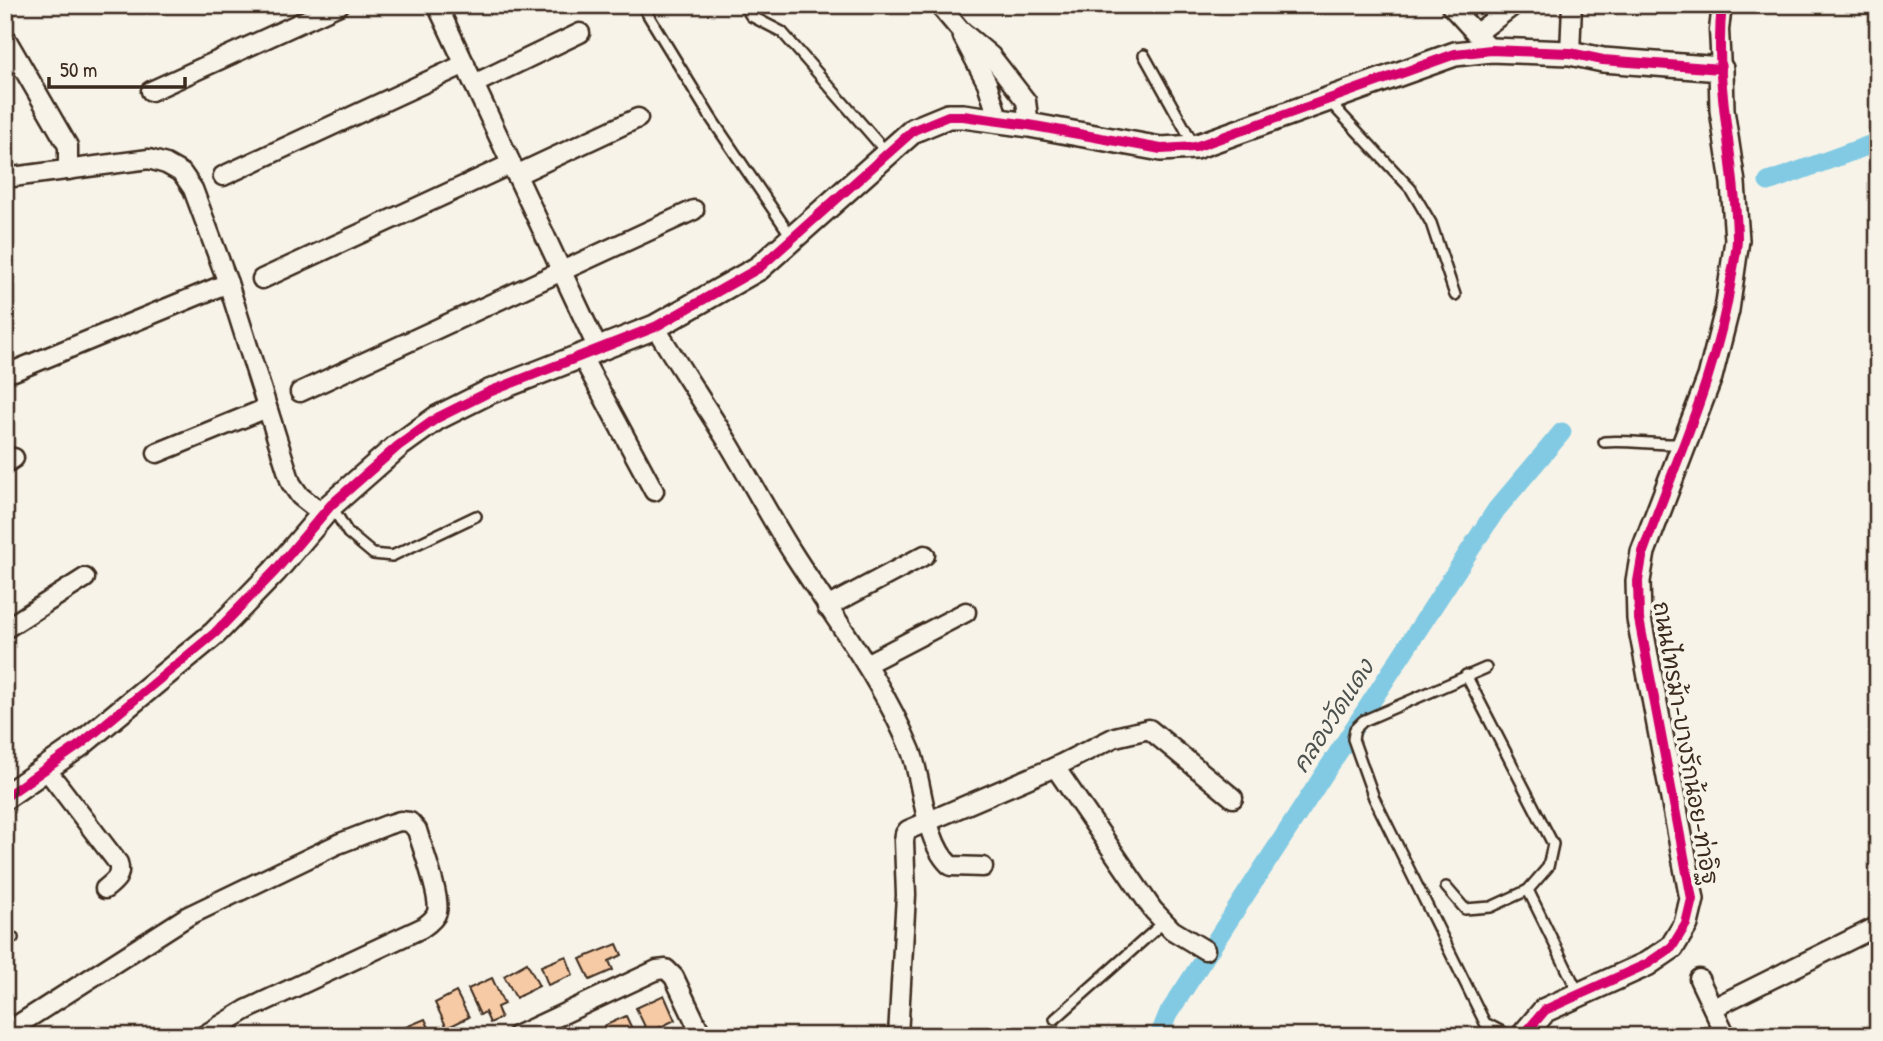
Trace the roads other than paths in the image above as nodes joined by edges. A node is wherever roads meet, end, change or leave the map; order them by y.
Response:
1 (339, 5) edge
2 (437, 5) edge
3 (642, 5) edge
4 (744, 5) edge
5 (939, 5) edge
6 (1450, 5) edge
7 (1514, 5) edge
8 (1572, 5) edge
9 (1722, 5) edge
10 (960, 30) junction
11 (580, 33) dead end
12 (5, 37) edge
13 (1484, 42) junction
14 (1570, 53) junction
15 (1143, 55) dead end
16 (465, 64) junction
17 (1721, 69) junction
18 (474, 84) junction
19 (151, 91) dead end
20 (1326, 99) junction
21 (638, 118) dead end
22 (999, 121) junction
23 (1029, 125) junction
24 (1195, 147) junction
25 (887, 153) junction
26 (514, 169) junction
27 (68, 170) junction
28 (223, 177) dead end
29 (5, 178) edge
30 (694, 210) dead end
31 (794, 240) junction
32 (561, 271) junction
33 (262, 279) dead end
34 (228, 283) junction
35 (1455, 295) dead end
36 (654, 327) junction
37 (590, 354) junction
38 (14, 371) dead end
39 (300, 392) dead end
40 (267, 408) junction
41 (1604, 442) dead end
42 (1684, 444) junction
43 (156, 453) dead end
44 (654, 491) dead end
45 (328, 510) junction
46 (476, 516) dead end
47 (925, 555) dead end
48 (85, 578) dead end
49 (827, 607) junction
50 (966, 612) dead end
51 (5, 629) edge
52 (866, 664) junction
53 (1486, 668) dead end
54 (1466, 675) junction
55 (1055, 766) junction
56 (46, 769) junction
57 (5, 797) edge
58 (1233, 798) dead end
59 (928, 821) junction
60 (983, 867) dead end
61 (1446, 887) dead end
62 (106, 890) dead end
63 (1528, 890) junction
64 (1164, 922) junction
65 (1878, 926) edge
66 (1205, 950) dead end
67 (1699, 979) dead end
68 (1579, 994) junction
69 (1713, 1008) junction
70 (1055, 1019) dead end
71 (27, 1029) edge
72 (5, 1033) edge
73 (203, 1036) edge
74 (516, 1036) edge
75 (702, 1036) edge
76 (898, 1036) edge
77 (1510, 1036) edge
78 (1523, 1036) edge
79 (1726, 1036) edge

1 - 19 street
2 - 16 street
3 - 31 lane
4 - 25 lane
5 - 10 street
6 - 13 street
7 - 13 street
8 - 14 street
9 - 17 street, ถนนไทรม้า-บางรักน้อย-ท่าอิฐ
10 - 22 street
10 - 23 street
11 - 18 street
12 - 27 street
13 - 14 street
13 - 20 street
14 - 17 street
15 - 24 lane
16 - 18 street
16 - 28 street
17 - 42 street, ถนนไทรม้า-บางรักน้อย-ท่าอิฐ
18 - 26 street
20 - 24 street
20 - 35 lane
21 - 26 street
22 - 23 street
22 - 25 street
23 - 24 street
25 - 31 street
26 - 32 street
26 - 33 street
27 - 29 street
27 - 34 street
30 - 32 street
31 - 36 street
32 - 37 street
32 - 39 street
34 - 38 street
34 - 40 street
36 - 37 street
36 - 49 street
37 - 44 street
37 - 45 street
40 - 43 street
40 - 45 street
41 - 42 lane
42 - 68 street, ถนนไทรม้า-บางรักน้อย-ท่าอิฐ
45 - 46 lane
45 - 56 street
47 - 49 street
48 - 51 street
49 - 52 street
50 - 52 street
52 - 59 street
53 - 54 lane
54 - 63 lane
54 - 77 lane
55 - 58 street
55 - 59 street
55 - 64 street
56 - 57 street
56 - 62 street
59 - 60 street
59 - 76 street
61 - 63 lane
63 - 68 lane
64 - 66 street
64 - 70 lane
65 - 69 street
67 - 69 street
68 - 78 street, ถนนไทรม้า-บางรักน้อย-ท่าอิฐ
69 - 79 street
71 - 72 street
71 - 73 street
74 - 75 street

